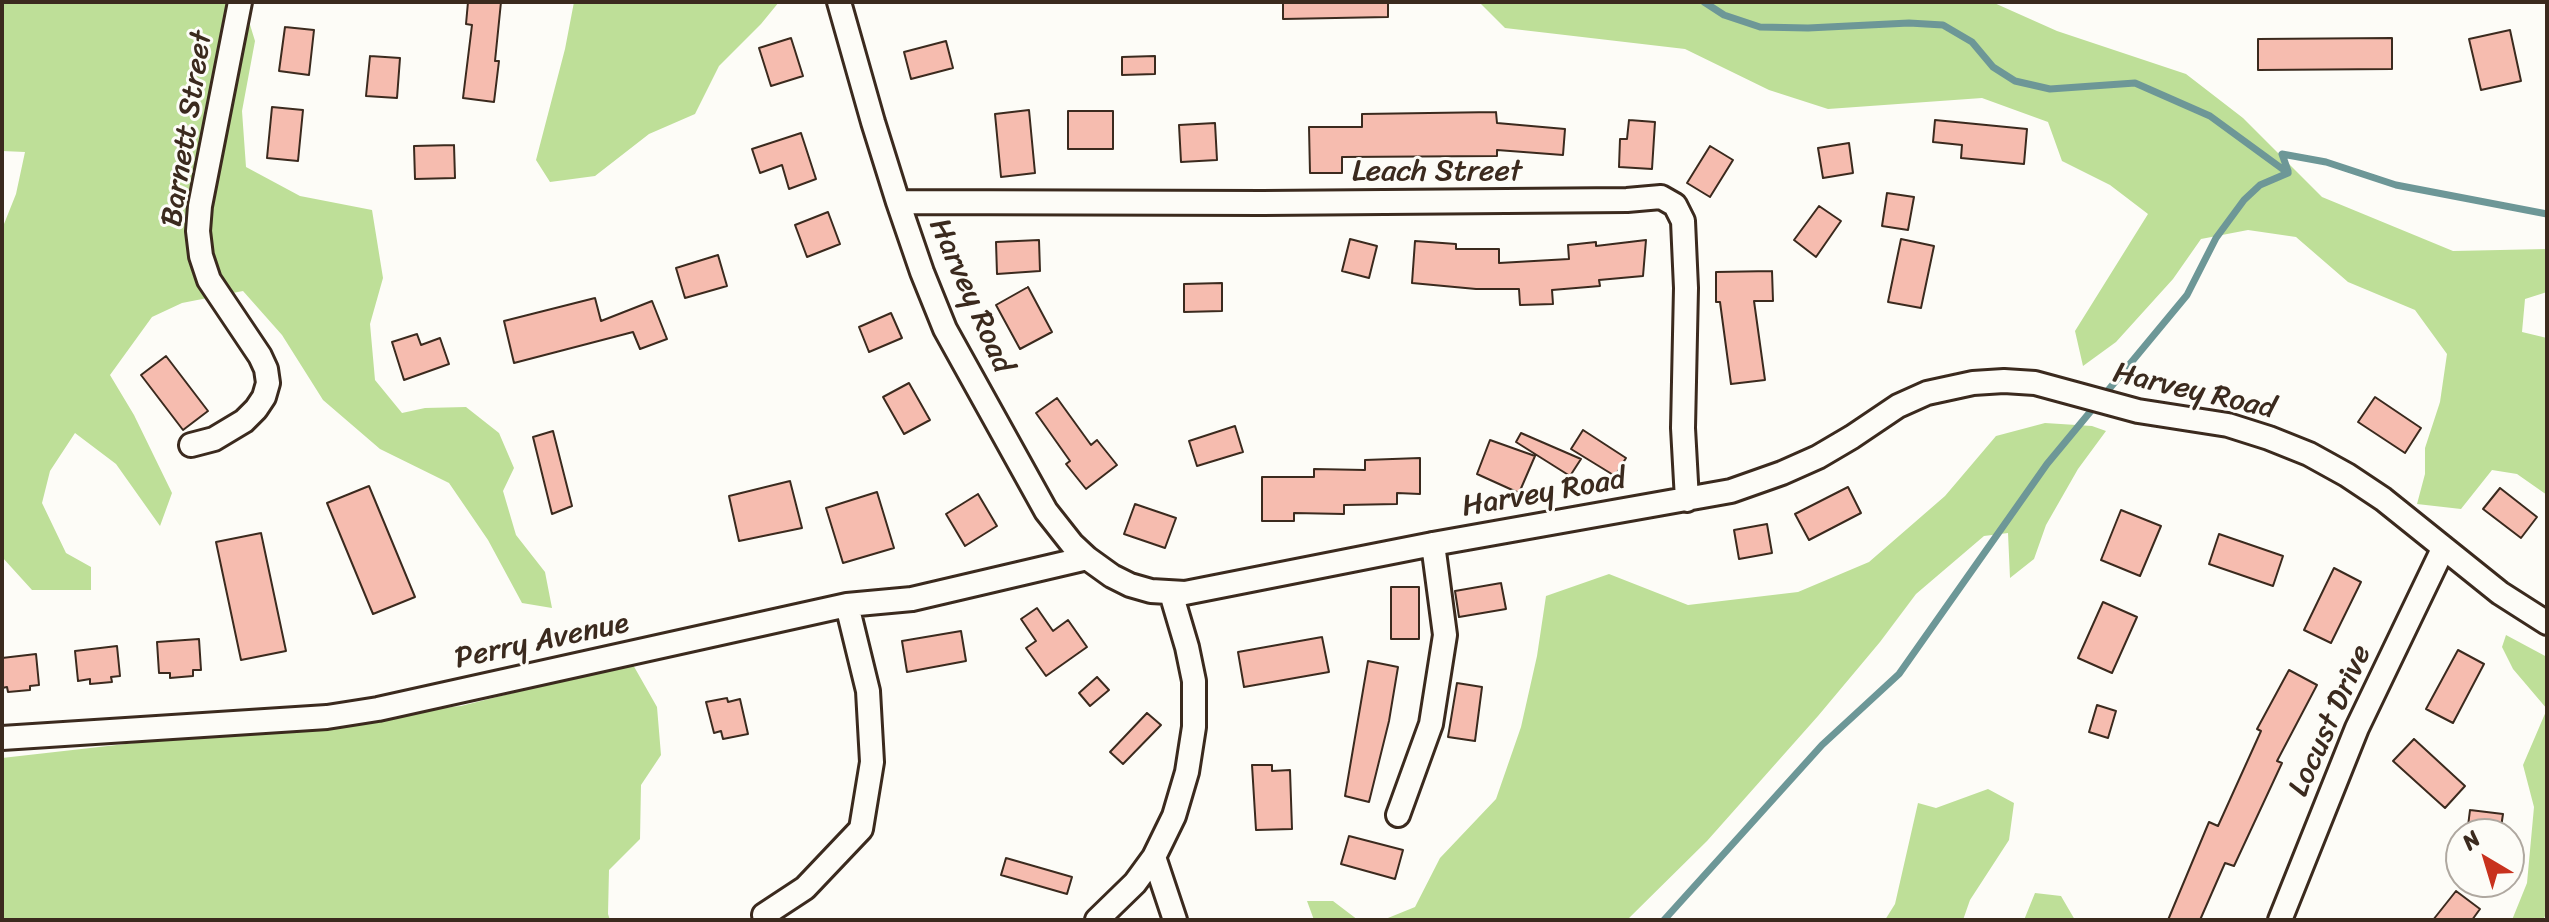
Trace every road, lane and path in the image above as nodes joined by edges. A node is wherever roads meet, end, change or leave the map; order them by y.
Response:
1 (240, 2) edge
2 (839, 2) edge
3 (898, 202) junction
4 (191, 445) dead end
5 (1687, 500) junction
6 (1433, 544) junction
7 (2443, 549) junction
8 (1087, 558) junction
9 (1171, 593) junction
10 (847, 605) junction
11 (2547, 623) edge
12 (2, 738) edge
13 (1398, 815) dead end
14 (1154, 857) junction
15 (764, 915) dead end
16 (1097, 920) edge
17 (1175, 920) edge
18 (2280, 920) edge

1 - 4 street, Barnett Street
2 - 3 street, Harvey Road
3 - 5 street, Leach Street
3 - 8 street, Harvey Road
5 - 6 street, Harvey Road
5 - 7 street, Harvey Road
6 - 9 street, Harvey Road
6 - 13 street
7 - 11 street, Harvey Road
7 - 18 street, Locust Drive
8 - 9 street, Harvey Road
8 - 10 street, Perry Avenue
9 - 14 street
10 - 12 street, Perry Avenue
10 - 15 street
14 - 16 street
14 - 17 street

